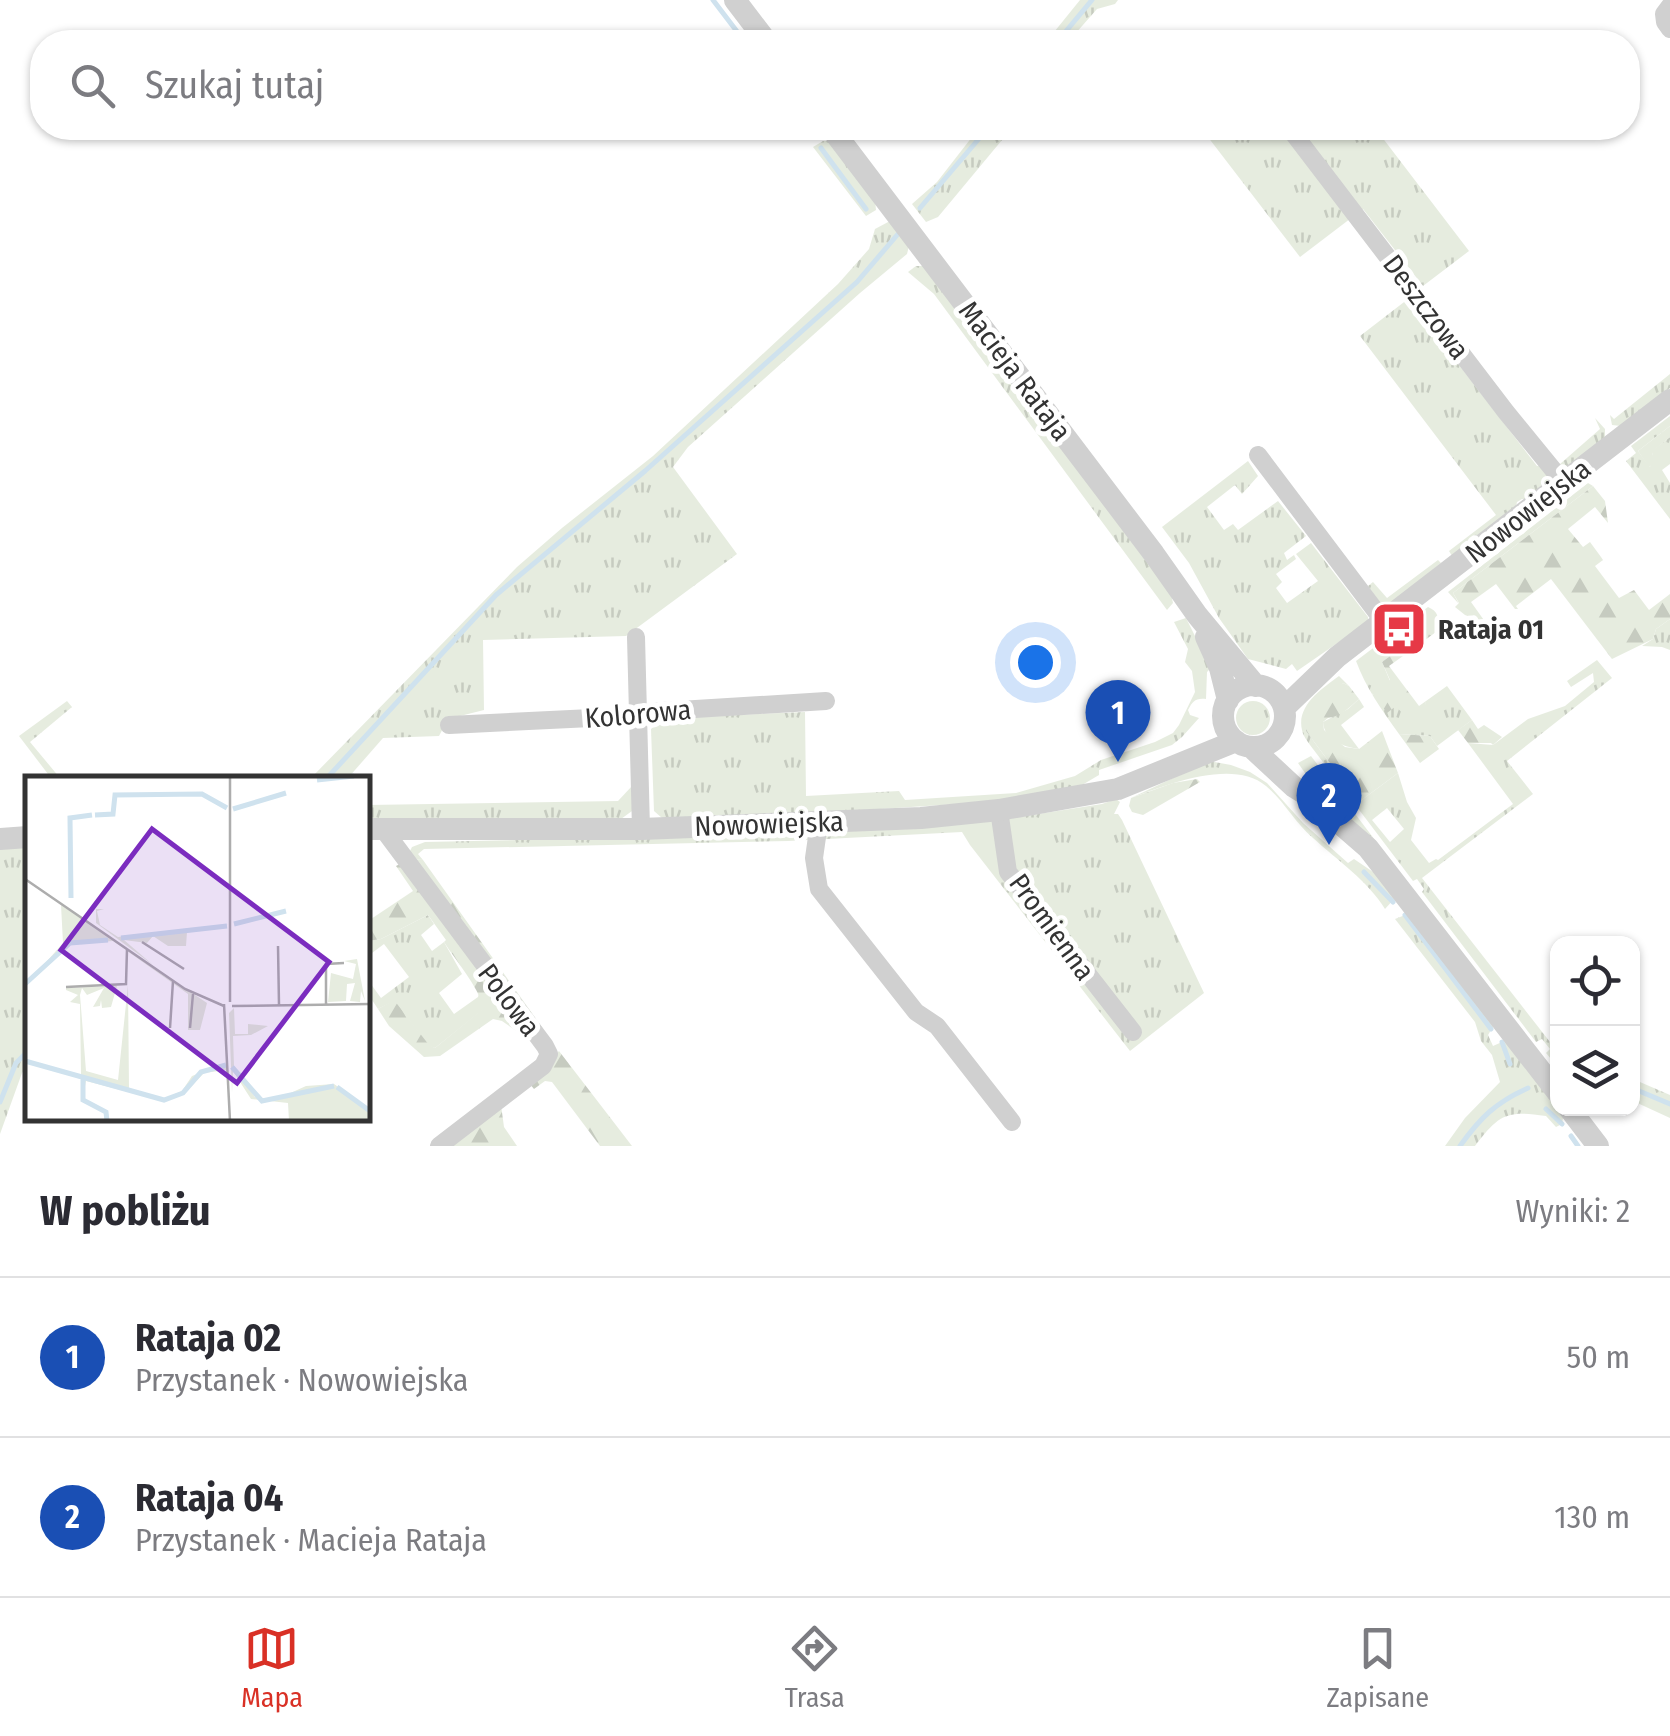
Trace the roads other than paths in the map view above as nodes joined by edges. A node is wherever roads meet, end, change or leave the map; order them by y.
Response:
1 (735, 0) edge
2 (1670, 6) edge
3 (1670, 29) edge
4 (758, 30) edge
5 (840, 140) edge
6 (1298, 140) edge
7 (1670, 400) edge
8 (1258, 456) dead end
9 (1564, 483) junction
10 (1197, 615) junction
11 (1384, 622) junction
12 (636, 638) dead end
13 (1337, 657) junction
14 (1262, 687) junction
15 (826, 701) dead end
16 (1284, 708) junction
17 (1226, 709) junction
18 (639, 714) junction
19 (449, 724) dead end
20 (1281, 732) junction
21 (1244, 744) junction
22 (1165, 771) junction
23 (1308, 794) junction
24 (999, 810) junction
25 (819, 822) junction
26 (376, 829) edge
27 (642, 829) junction
28 (25, 837) edge
29 (0, 839) edge
30 (1133, 1032) dead end
31 (1550, 1083) edge
32 (1575, 1116) edge
33 (1012, 1122) dead end
34 (439, 1146) edge
35 (1598, 1146) edge

1 - 4 street
2 - 3 street
5 - 10 street, Macieja Rataja
6 - 9 street, Deszczowa
7 - 9 street, Nowowiejska
8 - 11 street
9 - 11 street, Nowowiejska
10 - 14 street, Macieja Rataja
10 - 17 street, Macieja Rataja
11 - 13 street, Nowowiejska
12 - 18 street
13 - 14 street, Nowowiejska
13 - 16 street, Nowowiejska
14 - 16 street
14 - 17 street
15 - 18 street, Kolorowa
16 - 20 street
17 - 21 street
17 - 22 street, Nowowiejska
18 - 19 street, Kolorowa
18 - 27 street
20 - 21 street
20 - 23 street
21 - 22 street, Nowowiejska
21 - 23 street
22 - 24 street, Nowowiejska
23 - 31 street
24 - 25 street, Nowowiejska
24 - 30 street, Promienna
25 - 27 street, Nowowiejska
25 - 33 street
26 - 27 street, Nowowiejska
26 - 34 street, Polowa
28 - 29 street
32 - 35 street

